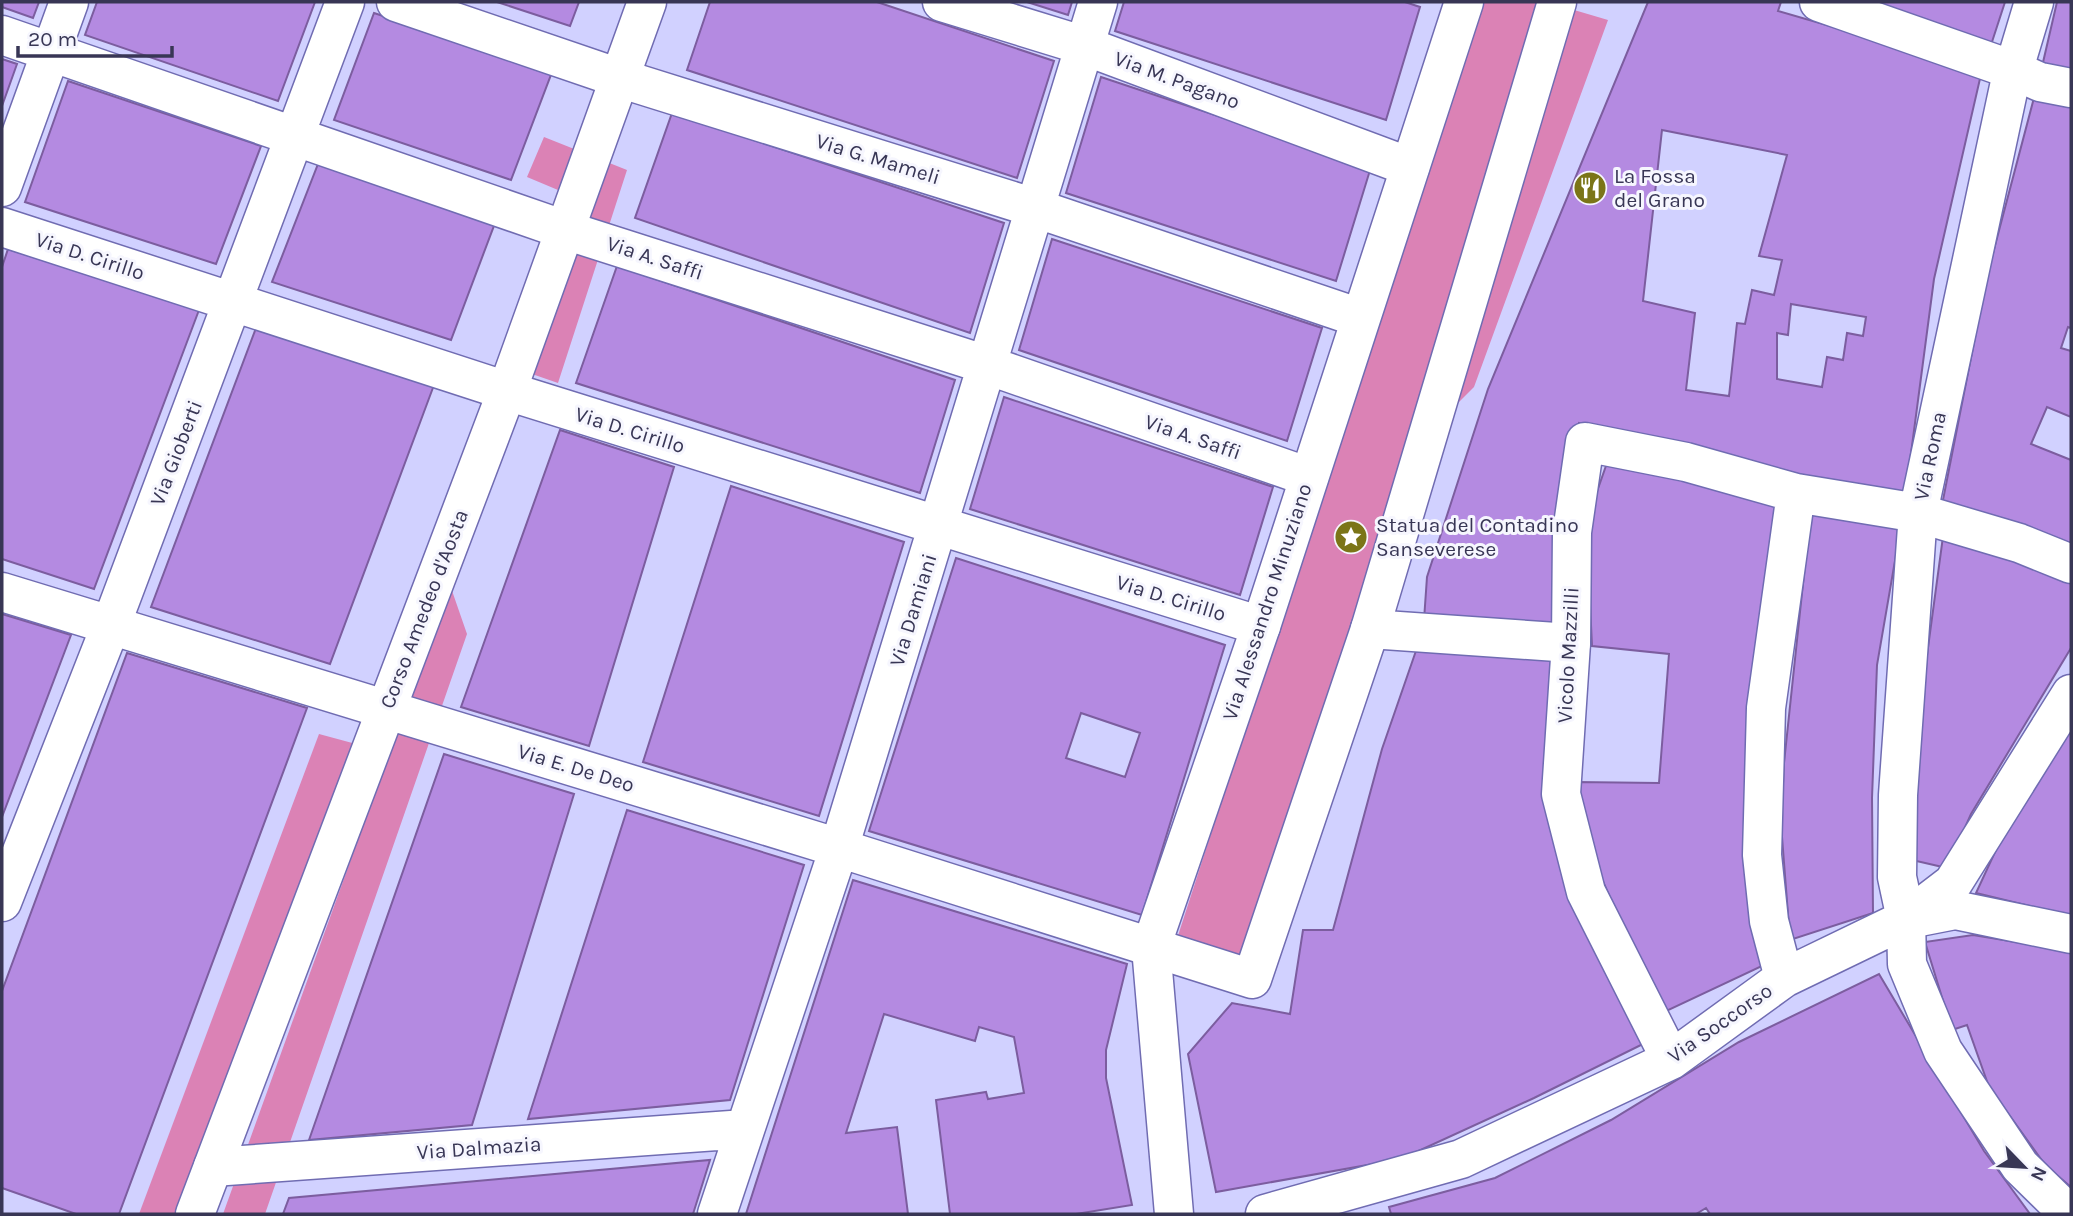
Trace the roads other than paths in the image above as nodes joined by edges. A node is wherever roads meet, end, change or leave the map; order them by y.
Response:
1 (69, 2) edge
2 (345, 2) edge
3 (396, 2) edge
4 (647, 2) edge
5 (942, 2) edge
6 (1098, 2) edge
7 (1464, 2) edge
8 (1557, 2) edge
9 (1819, 2) edge
10 (2034, 2) edge
11 (2, 35) edge
12 (1085, 46) junction
13 (50, 51) junction
14 (2014, 70) junction
15 (620, 78) junction
16 (2071, 88) edge
17 (292, 135) junction
18 (1410, 167) junction
19 (2, 187) edge
20 (1035, 208) junction
21 (2, 227) edge
22 (565, 230) junction
23 (233, 302) junction
24 (1360, 318) junction
25 (987, 365) junction
26 (507, 391) junction
27 (1309, 477) junction
28 (1796, 493) junction
29 (1918, 513) junction
30 (939, 527) junction
31 (2071, 564) edge
32 (2, 592) edge
33 (111, 625) junction
34 (1261, 626) junction
35 (1370, 629) junction
36 (1571, 643) junction
37 (2071, 694) edge
38 (386, 711) junction
39 (839, 848) junction
40 (2, 902) edge
41 (1906, 919) junction
42 (2071, 934) edge
43 (1151, 947) junction
44 (1784, 978) junction
45 (1671, 1060) junction
46 (744, 1129) junction
47 (213, 1167) junction
48 (1318, 1207) edge
49 (195, 1214) edge
50 (717, 1214) edge
51 (1174, 1214) edge
52 (1265, 1214) edge
53 (2069, 1214) edge

1 - 13 street
2 - 17 street, Via Gioberti
3 - 15 street, Via G. Mameli
4 - 15 street, Corso Amedeo d'Aosta
5 - 12 street, Via M. Pagano
6 - 12 street, Via Damiani
7 - 18 street, Via Alessandro Minuziano
8 - 35 street
9 - 14 street
10 - 14 street, Via Roma
11 - 13 street, Via A. Saffi
12 - 18 street, Via M. Pagano
12 - 20 street, Via Damiani
13 - 17 street, Via A. Saffi
13 - 19 street
14 - 16 street
14 - 29 street, Via Roma
15 - 20 street, Via G. Mameli
15 - 22 street, Corso Amedeo d'Aosta
17 - 22 street, Via A. Saffi
17 - 23 street, Via Gioberti
18 - 24 street, Via Alessandro Minuziano
20 - 24 street, Via G. Mameli
20 - 25 street, Via Damiani
21 - 23 street, Via D. Cirillo
22 - 25 street, Via A. Saffi
22 - 26 street, Corso Amedeo d'Aosta
23 - 26 street, Via D. Cirillo
23 - 33 street, Via Gioberti
24 - 27 street, Via Alessandro Minuziano
25 - 27 street, Via A. Saffi
25 - 30 street, Via Damiani
26 - 30 street, Via D. Cirillo
26 - 38 street, Corso Amedeo d'Aosta
27 - 34 street, Via Alessandro Minuziano
28 - 29 street, Vicolo Mazzilli
28 - 36 street, Vicolo Mazzilli
28 - 44 street
29 - 31 street, Vicolo Mazzilli
29 - 41 street, Via Roma
30 - 34 street, Via D. Cirillo
30 - 39 street, Via Damiani
32 - 33 street, Via E. De Deo
33 - 38 street, Via E. De Deo
33 - 40 street, Via Gioberti
34 - 43 street, Via Alessandro Minuziano
35 - 36 street
35 - 43 street, Via E. De Deo
36 - 45 street, Vicolo Mazzilli
37 - 41 street, Via Soccorso
38 - 39 street, Via E. De Deo
38 - 47 street, Corso Amedeo d'Aosta
39 - 43 street, Via E. De Deo
39 - 46 street, Via Damiani
41 - 42 street
41 - 44 street, Via Soccorso
41 - 53 street, Via Roma
43 - 51 street, Via Alessandro Minuziano
44 - 45 street, Via Soccorso
45 - 48 street, Via Soccorso
46 - 47 street, Via Dalmazia
46 - 50 street, Via Damiani
47 - 49 street, Corso Amedeo d'Aosta
48 - 52 street, Via Soccorso

